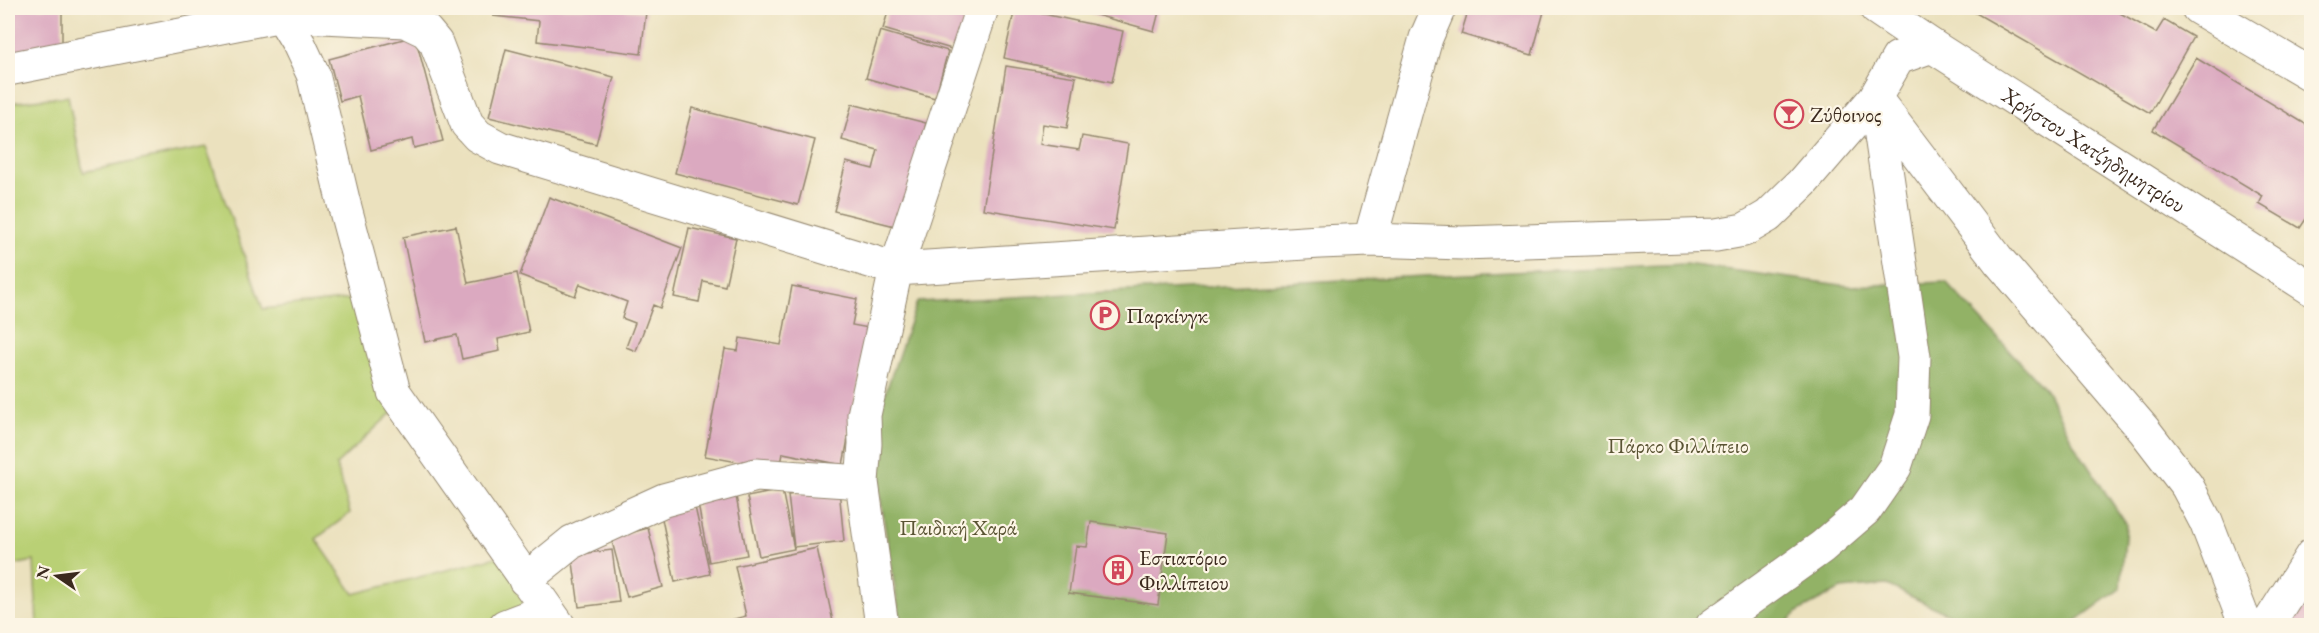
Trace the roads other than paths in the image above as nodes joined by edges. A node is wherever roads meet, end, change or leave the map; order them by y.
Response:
1 (982, 8) edge
2 (1439, 8) edge
3 (1876, 8) edge
4 (2198, 8) edge
5 (280, 11) edge
6 (1932, 46) junction
7 (8, 69) edge
8 (2312, 75) edge
9 (1875, 98) junction
10 (1370, 240) junction
11 (896, 269) junction
12 (2312, 290) edge
13 (862, 482) junction
14 (2312, 555) edge
15 (525, 580) junction
16 (553, 618) edge
17 (505, 626) edge
18 (882, 626) edge
19 (1712, 626) edge
20 (2246, 626) edge
21 (2267, 626) edge

1 - 11 street
2 - 10 street
3 - 6 street, Χρήστου Χατζηδημητρίου
4 - 8 street
5 - 7 street
5 - 11 street
5 - 15 street
6 - 9 street
6 - 12 street, Χρήστου Χατζηδημητρίου
9 - 10 street
9 - 19 street
9 - 20 street
10 - 11 street
11 - 13 street
13 - 15 street
13 - 18 street
14 - 21 street
15 - 16 street
16 - 17 street

